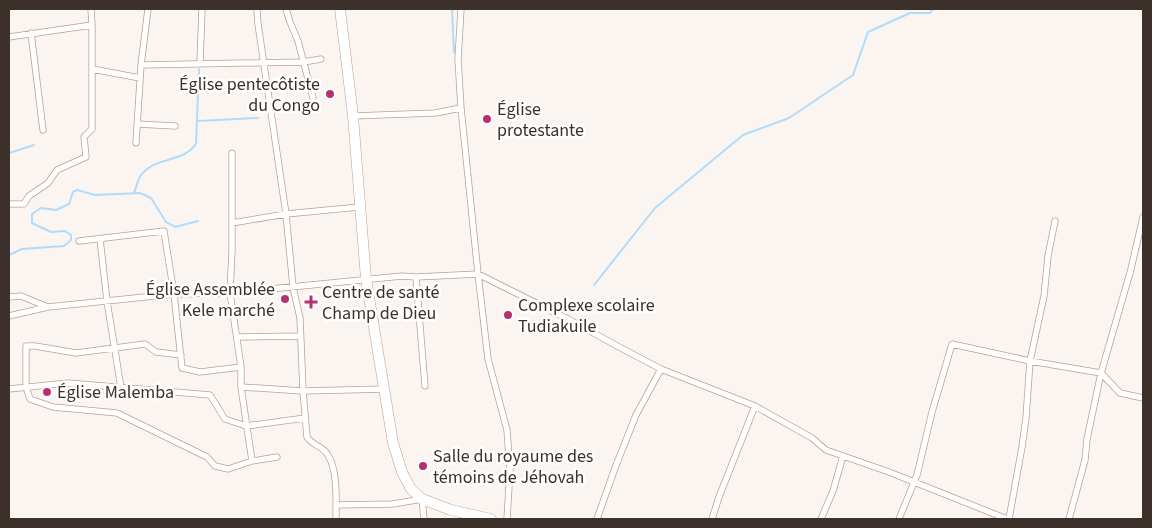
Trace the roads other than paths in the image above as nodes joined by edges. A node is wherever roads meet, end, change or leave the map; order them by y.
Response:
1 (91, 9) edge
2 (148, 9) edge
3 (202, 9) edge
4 (257, 9) edge
5 (286, 9) edge
6 (340, 9) edge
7 (461, 9) edge
8 (92, 25) junction
9 (30, 34) junction
10 (9, 37) edge
11 (321, 59) dead end
12 (303, 62) junction
13 (200, 63) junction
14 (264, 63) junction
15 (141, 65) junction
16 (92, 69) junction
17 (140, 78) junction
18 (313, 98) dead end
19 (461, 108) junction
20 (352, 116) junction
21 (137, 124) junction
22 (176, 126) dead end
23 (43, 130) dead end
24 (136, 143) dead end
25 (232, 154) dead end
26 (9, 204) edge
27 (359, 207) junction
28 (286, 214) junction
29 (1143, 217) edge
30 (1055, 221) dead end
31 (232, 223) junction
32 (100, 239) junction
33 (79, 240) dead end
34 (478, 274) junction
35 (416, 277) junction
36 (366, 279) junction
37 (294, 288) junction
38 (230, 293) junction
39 (174, 294) junction
40 (9, 297) edge
41 (107, 301) junction
42 (48, 308) junction
43 (9, 316) edge
44 (300, 336) junction
45 (236, 337) junction
46 (114, 348) junction
47 (181, 355) junction
48 (1030, 361) junction
49 (241, 366) junction
50 (661, 369) junction
51 (1101, 373) junction
52 (426, 386) dead end
53 (26, 387) junction
54 (241, 387) junction
55 (121, 388) junction
56 (9, 389) edge
57 (385, 389) junction
58 (303, 391) junction
59 (1143, 398) edge
60 (755, 406) junction
61 (305, 418) junction
62 (246, 426) junction
63 (843, 456) junction
64 (277, 457) dead end
65 (252, 461) junction
66 (914, 483) junction
67 (422, 499) junction
68 (336, 505) junction
69 (451, 515) edge
70 (336, 519) edge
71 (424, 519) edge
72 (491, 519) edge
73 (507, 519) edge
74 (597, 519) edge
75 (712, 519) edge
76 (821, 519) edge
77 (899, 519) edge
78 (1008, 519) edge
79 (1069, 519) edge

1 - 8 street
2 - 15 street
3 - 13 street
4 - 14 street
5 - 12 street
6 - 20 highway
7 - 19 street
8 - 9 street
8 - 16 street
9 - 10 street
9 - 23 street
11 - 12 street
12 - 14 street
12 - 18 street
13 - 14 street
13 - 15 street
14 - 28 street
15 - 17 street
16 - 17 street
16 - 26 street
17 - 21 street
19 - 20 street
19 - 34 street
20 - 27 highway
21 - 22 street
21 - 24 street
25 - 31 street
27 - 28 street
27 - 36 highway
28 - 31 street
28 - 37 street
29 - 51 street
30 - 48 street
31 - 38 street
32 - 33 street
32 - 39 street
32 - 41 street
34 - 35 street
34 - 50 street
34 - 73 street
35 - 36 street
35 - 52 street
36 - 37 street
36 - 57 highway
37 - 38 street
37 - 44 street
38 - 39 street
38 - 45 street
39 - 41 street
39 - 47 street
40 - 42 street
41 - 42 street
41 - 46 street
42 - 43 street
44 - 45 street
44 - 58 street
45 - 49 street
46 - 47 street
46 - 53 street
46 - 55 street
47 - 49 street
48 - 51 street
48 - 66 street
48 - 78 street
49 - 54 street
50 - 60 street
50 - 74 street
51 - 59 street
51 - 79 street
53 - 55 street
53 - 56 street
53 - 65 street
54 - 58 street
54 - 62 street
55 - 62 street
57 - 58 street
57 - 67 highway
58 - 61 street
60 - 63 street
60 - 75 street
61 - 62 street
61 - 68 street
62 - 65 street
63 - 66 street
63 - 76 street
64 - 65 street
66 - 77 street
66 - 78 street
67 - 68 street
67 - 69 highway
67 - 71 street
68 - 70 street
69 - 72 highway

